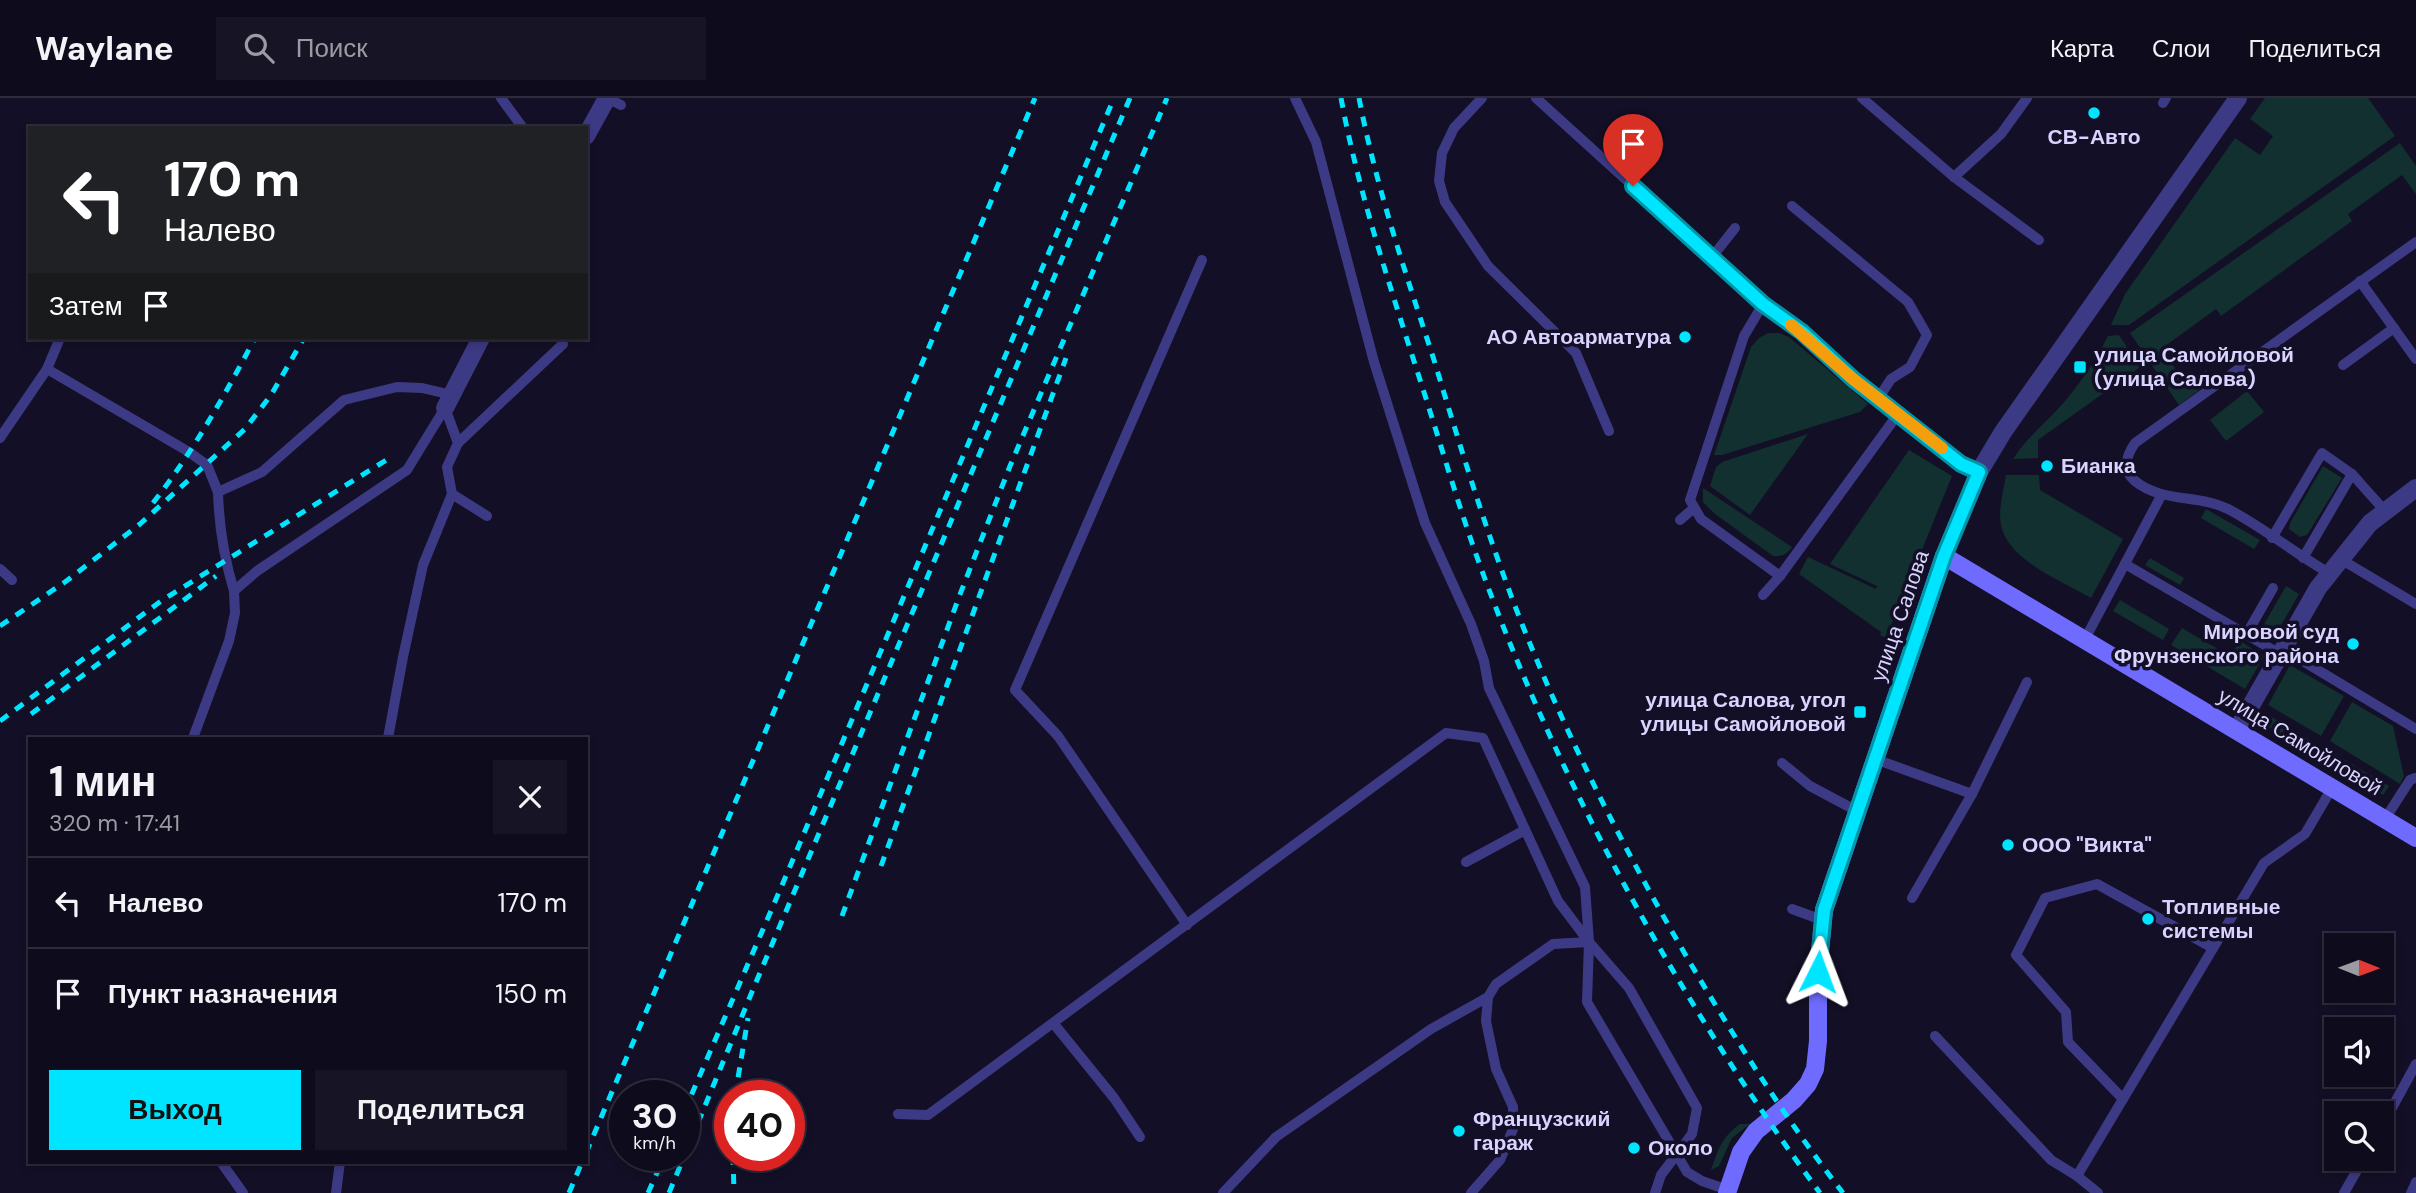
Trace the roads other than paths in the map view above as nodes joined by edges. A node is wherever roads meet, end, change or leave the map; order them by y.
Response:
1 (501, 98) edge
2 (1295, 98) edge
3 (1482, 98) edge
4 (1536, 98) edge
5 (1862, 98) edge
6 (2027, 98) edge
7 (2238, 98) edge
8 (614, 102) edge
9 (522, 126) edge
10 (588, 134) edge
11 (1954, 177) junction
12 (1792, 206) dead end
13 (1735, 228) dead end
14 (2039, 240) dead end
15 (2416, 242) edge
16 (1712, 257) junction
17 (1202, 260) dead end
18 (2360, 281) junction
19 (1763, 304) junction
20 (2394, 328) junction
21 (59, 340) edge
22 (480, 340) edge
23 (563, 344) dead end
24 (2416, 359) edge
25 (2343, 366) dead end
26 (47, 369) junction
27 (1878, 399) junction
28 (448, 401) junction
29 (1898, 414) junction
30 (1609, 431) dead end
31 (0, 438) edge
32 (458, 443) junction
33 (1979, 472) junction
34 (2352, 474) junction
35 (2416, 488) edge
36 (218, 492) junction
37 (452, 494) junction
38 (2161, 496) junction
39 (1694, 508) junction
40 (2385, 511) junction
41 (487, 516) dead end
42 (1680, 520) dead end
43 (2272, 538) junction
44 (1944, 556) junction
45 (2303, 558) junction
46 (2342, 560) junction
47 (2125, 564) junction
48 (0, 569) edge
49 (2329, 573) junction
50 (1780, 576) junction
51 (12, 580) dead end
52 (2273, 589) dead end
53 (234, 591) junction
54 (1763, 595) dead end
55 (2416, 604) edge
56 (2246, 635) junction
57 (2085, 639) junction
58 (2281, 652) junction
59 (2027, 682) dead end
60 (2416, 729) edge
61 (2237, 730) junction
62 (193, 737) edge
63 (388, 737) edge
64 (1875, 759) junction
65 (1782, 763) dead end
66 (2415, 778) edge
67 (2332, 788) junction
68 (1972, 794) junction
69 (1857, 811) junction
70 (2385, 819) junction
71 (1525, 830) junction
72 (2416, 838) edge
73 (1466, 862) dead end
74 (1912, 898) dead end
75 (1793, 909) dead end
76 (1822, 920) junction
77 (1187, 925) junction
78 (1589, 942) junction
79 (2213, 948) junction
80 (1488, 997) junction
81 (1054, 1024) junction
82 (1935, 1035) dead end
83 (2416, 1064) edge
84 (2123, 1099) junction
85 (2394, 1104) edge
86 (898, 1114) dead end
87 (1140, 1137) dead end
88 (1677, 1157) junction
89 (222, 1164) edge
90 (340, 1164) edge
91 (2357, 1171) edge
92 (2077, 1176) junction
93 (2416, 1182) edge
94 (1727, 1191) edge
95 (243, 1193) edge
96 (336, 1193) edge
97 (1223, 1193) edge
98 (1471, 1193) edge
99 (1655, 1193) edge
100 (2098, 1193) edge
101 (2344, 1193) edge
102 (2411, 1193) edge

1 - 9 lane
2 - 78 lane
3 - 30 lane
4 - 16 lane
5 - 11 lane
6 - 11 lane
7 - 33 street, улица Салова
8 - 10 street
11 - 14 lane
12 - 27 lane
13 - 16 lane
15 - 18 lane
16 - 19 lane
17 - 77 lane
18 - 20 lane
18 - 38 lane
19 - 27 lane
19 - 39 lane
20 - 24 lane
20 - 25 lane
21 - 26 lane
22 - 28 street
23 - 32 lane
26 - 31 lane
26 - 36 lane
27 - 29 lane
28 - 32 lane
28 - 36 lane
28 - 53 lane
29 - 33 lane
29 - 50 lane
32 - 37 lane
33 - 44 street, улица Салова
34 - 40 lane
34 - 43 lane
34 - 45 lane
35 - 40 street
36 - 53 lane
37 - 41 lane
37 - 63 lane
38 - 43 lane
38 - 47 lane
39 - 42 lane
39 - 50 lane
40 - 46 street
43 - 45 lane
44 - 57 street, улица Самойловой
44 - 64 street, улица Салова
45 - 49 lane
46 - 49 street
46 - 55 lane
47 - 56 lane
47 - 57 lane
48 - 51 lane
49 - 58 street
50 - 54 lane
52 - 56 lane
53 - 62 lane
56 - 58 lane
57 - 61 street, улица Самойловой
58 - 60 lane
58 - 61 street
59 - 68 lane
61 - 67 street, улица Самойловой
64 - 68 lane
64 - 69 street, улица Салова
65 - 69 lane
66 - 70 lane
67 - 70 street, улица Самойловой
67 - 79 lane
68 - 74 lane
69 - 76 street, улица Салова
70 - 72 street, улица Самойловой
71 - 73 lane
71 - 77 lane
71 - 78 lane
75 - 76 lane
76 - 94 street, улица Салова
77 - 81 lane
78 - 80 lane
78 - 88 lane
78 - 88 lane
79 - 84 lane
79 - 84 lane
80 - 97 lane
80 - 98 lane
81 - 86 lane
81 - 87 lane
82 - 92 lane
83 - 85 lane
84 - 92 lane
88 - 94 lane
88 - 99 lane
89 - 95 lane
90 - 96 lane
91 - 101 lane
92 - 100 lane
93 - 102 lane

